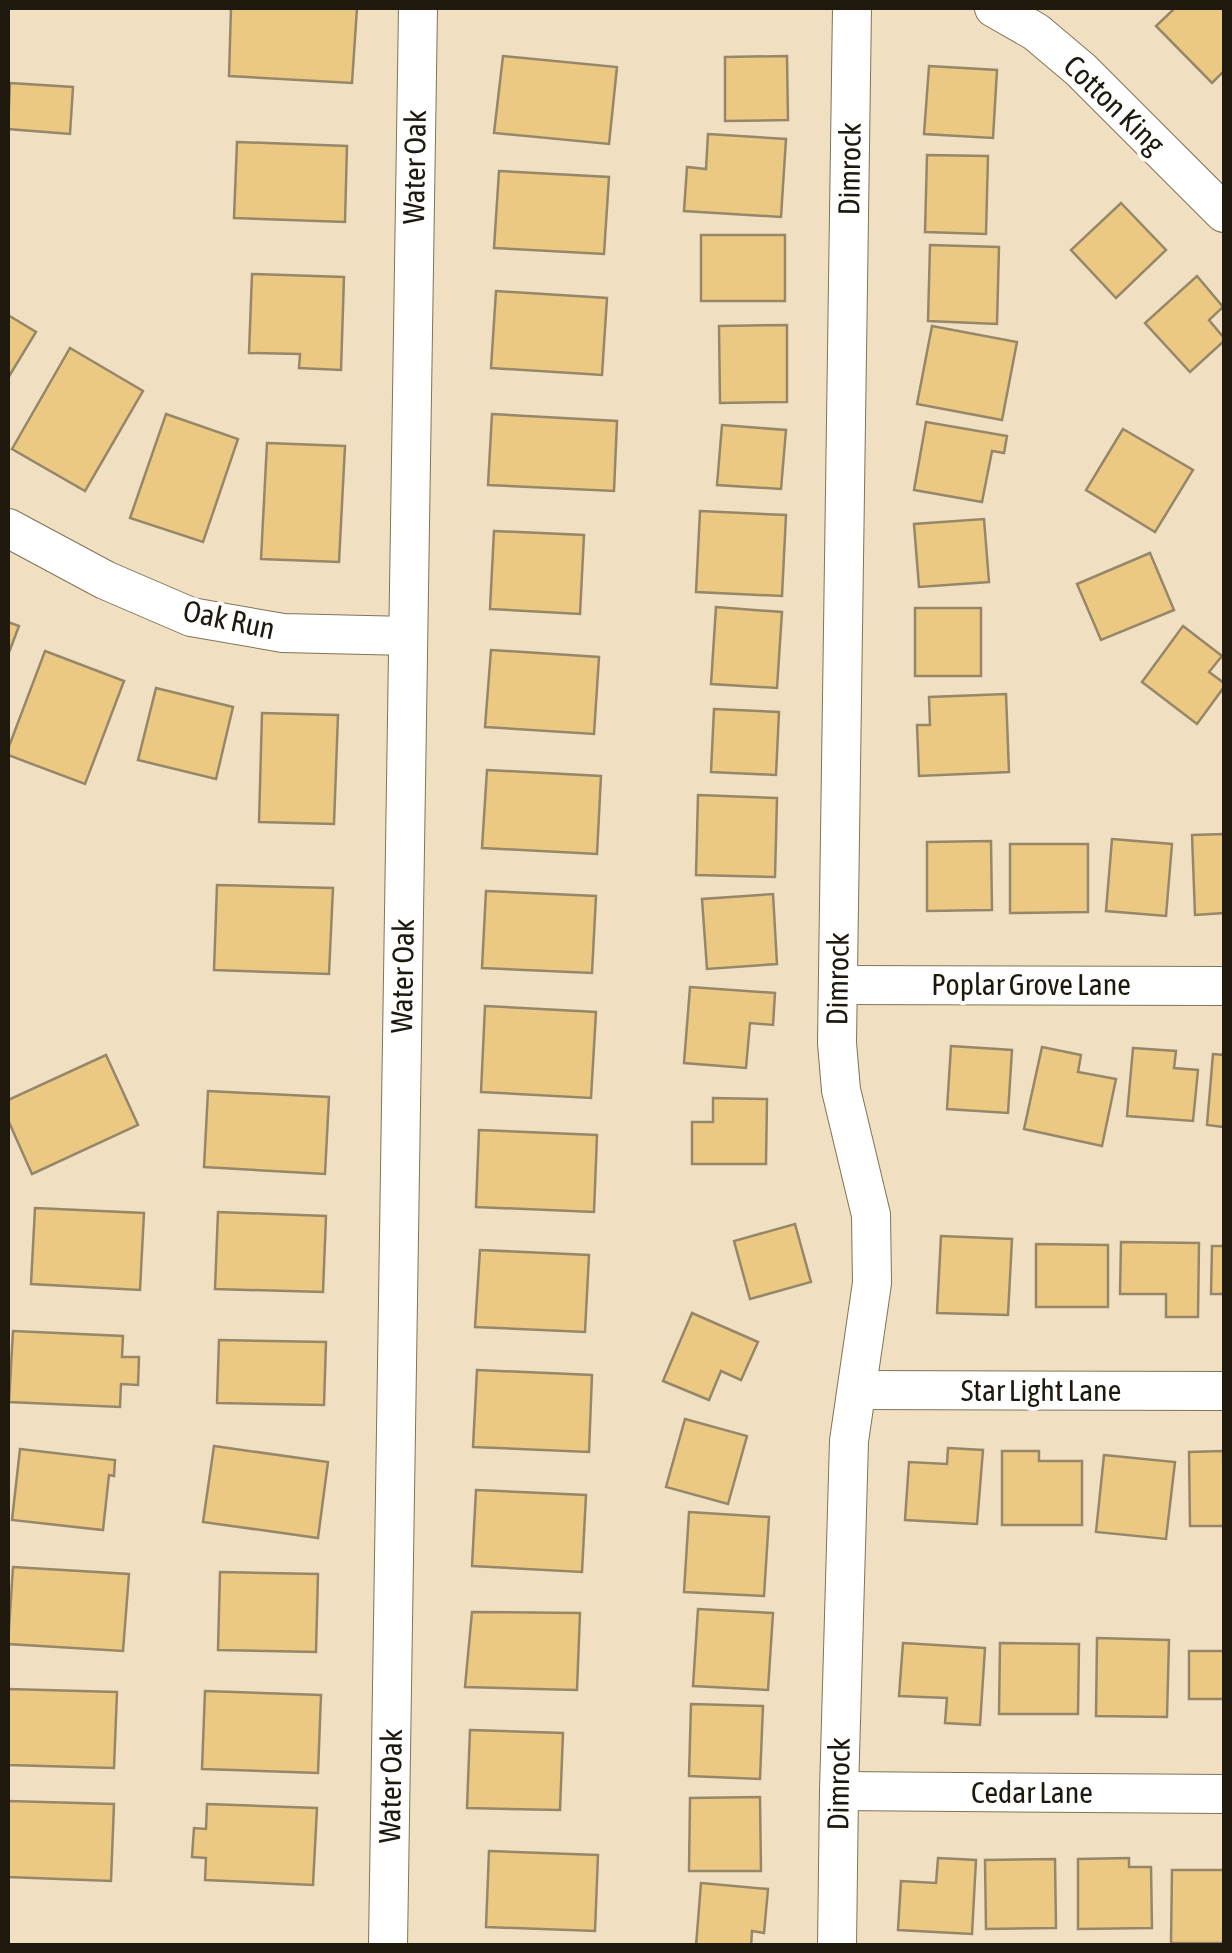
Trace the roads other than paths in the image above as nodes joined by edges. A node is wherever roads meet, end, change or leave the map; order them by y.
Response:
1 (418, 8) edge
2 (852, 8) edge
3 (994, 8) edge
4 (1224, 213) edge
5 (8, 528) edge
6 (408, 636) junction
7 (838, 984) junction
8 (1224, 986) edge
9 (857, 1390) junction
10 (1224, 1391) edge
11 (838, 1791) junction
12 (1224, 1794) edge
13 (388, 1946) edge
14 (837, 1946) edge

1 - 6 street, Water Oak
2 - 7 street, Dimrock
3 - 4 street, Cotton King
5 - 6 street, Oak Run
6 - 13 street, Water Oak
7 - 8 street, Poplar Grove Lane
7 - 9 street, Dimrock
9 - 10 street, Star Light Lane
9 - 11 street, Dimrock
11 - 12 street, Cedar Lane
11 - 14 street, Dimrock

